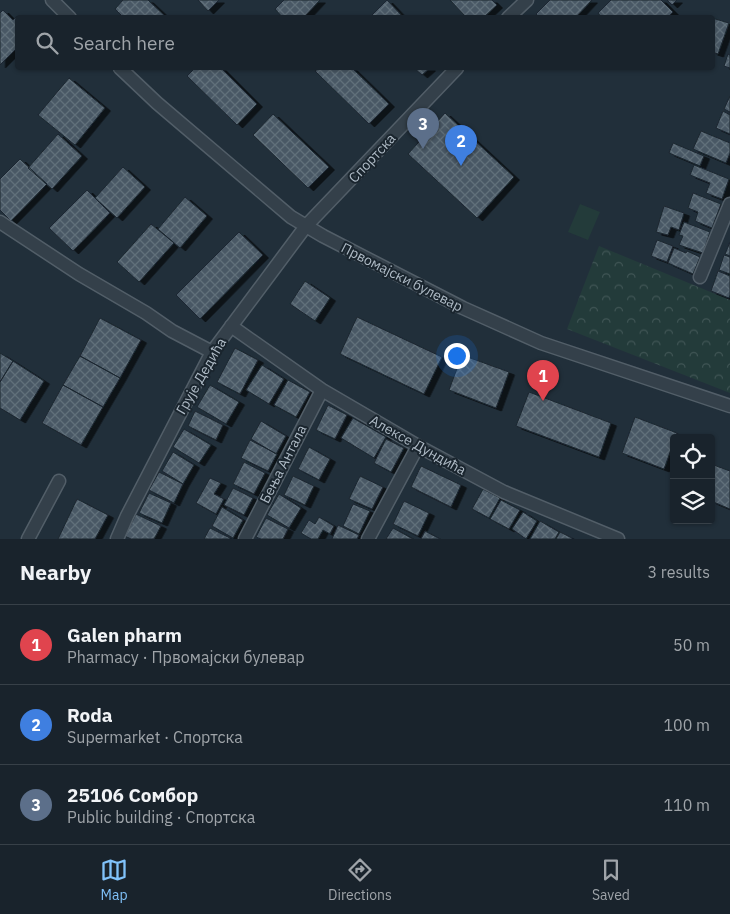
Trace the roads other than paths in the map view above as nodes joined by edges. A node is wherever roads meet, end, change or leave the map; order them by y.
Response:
1 (52, 0) edge
2 (527, 0) edge
3 (67, 15) edge
4 (511, 15) edge
5 (122, 70) edge
6 (455, 70) edge
7 (730, 204) edge
8 (0, 222) edge
9 (306, 226) junction
10 (700, 277) dead end
11 (231, 326) junction
12 (212, 352) junction
13 (322, 390) junction
14 (730, 406) edge
15 (418, 446) junction
16 (59, 481) dead end
17 (615, 538) edge
18 (28, 539) edge
19 (117, 539) edge
20 (245, 539) edge
21 (368, 539) edge

1 - 3 street
2 - 4 street
5 - 9 street, Првомајски булевар
6 - 9 street, Спортска
7 - 10 street
8 - 12 street
9 - 11 street, Грује Дедића
9 - 14 street, Првомајски булевар
11 - 12 street, Грује Дедића
11 - 13 street, Алексе Дундића
12 - 19 street, Грује Дедића
13 - 15 street, Алексе Дундића
13 - 20 street, Бења Антала
15 - 17 street, Алексе Дундића
15 - 21 street
16 - 18 street

